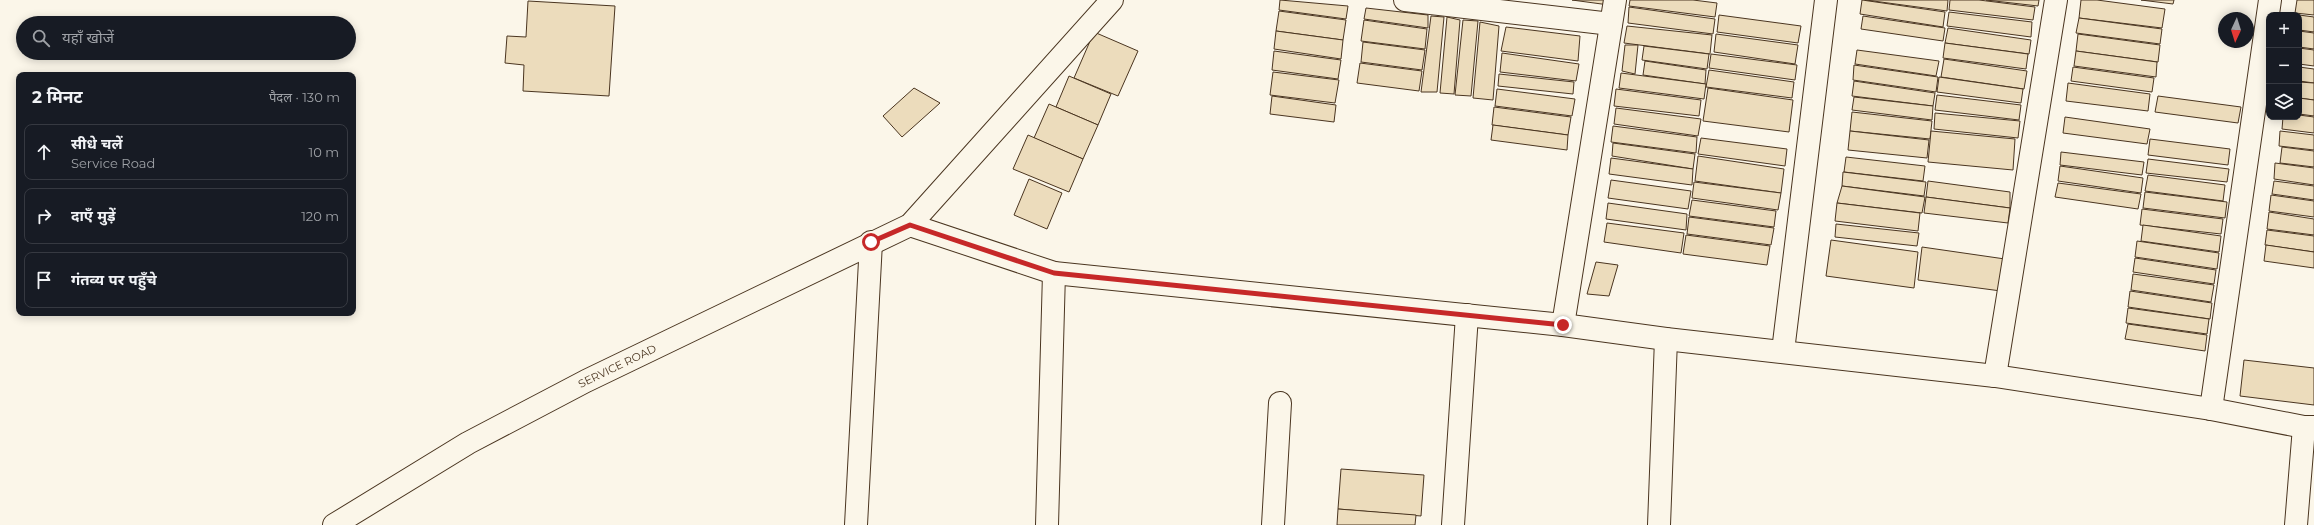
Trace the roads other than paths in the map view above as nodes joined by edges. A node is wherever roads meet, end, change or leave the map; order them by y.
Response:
1 (1112, 0) edge
2 (1405, 0) edge
3 (1614, 0) edge
4 (1826, 0) edge
5 (2056, 0) edge
6 (2270, 0) edge
7 (1611, 24) junction
8 (910, 225) junction
9 (871, 242) junction
10 (1054, 273) junction
11 (1467, 315) junction
12 (1563, 325) junction
13 (1666, 339) junction
14 (1783, 351) junction
15 (1995, 376) junction
16 (1280, 403) dead end
17 (2211, 409) junction
18 (2309, 427) edge
19 (334, 525) edge
20 (856, 525) edge
21 (1047, 525) edge
22 (1273, 525) edge
23 (1453, 525) edge
24 (1658, 525) edge
25 (2296, 525) edge

1 - 8 street
2 - 7 street
3 - 7 street
4 - 14 street
5 - 15 street
6 - 17 street
7 - 12 street
8 - 9 street, SERVICE ROAD
8 - 10 street
9 - 19 street, SERVICE ROAD
9 - 20 street
10 - 11 street
10 - 21 street
11 - 12 street
11 - 23 street
12 - 13 street
13 - 14 street
13 - 24 street
14 - 15 street
15 - 17 street
16 - 22 street
17 - 18 street
18 - 25 street

